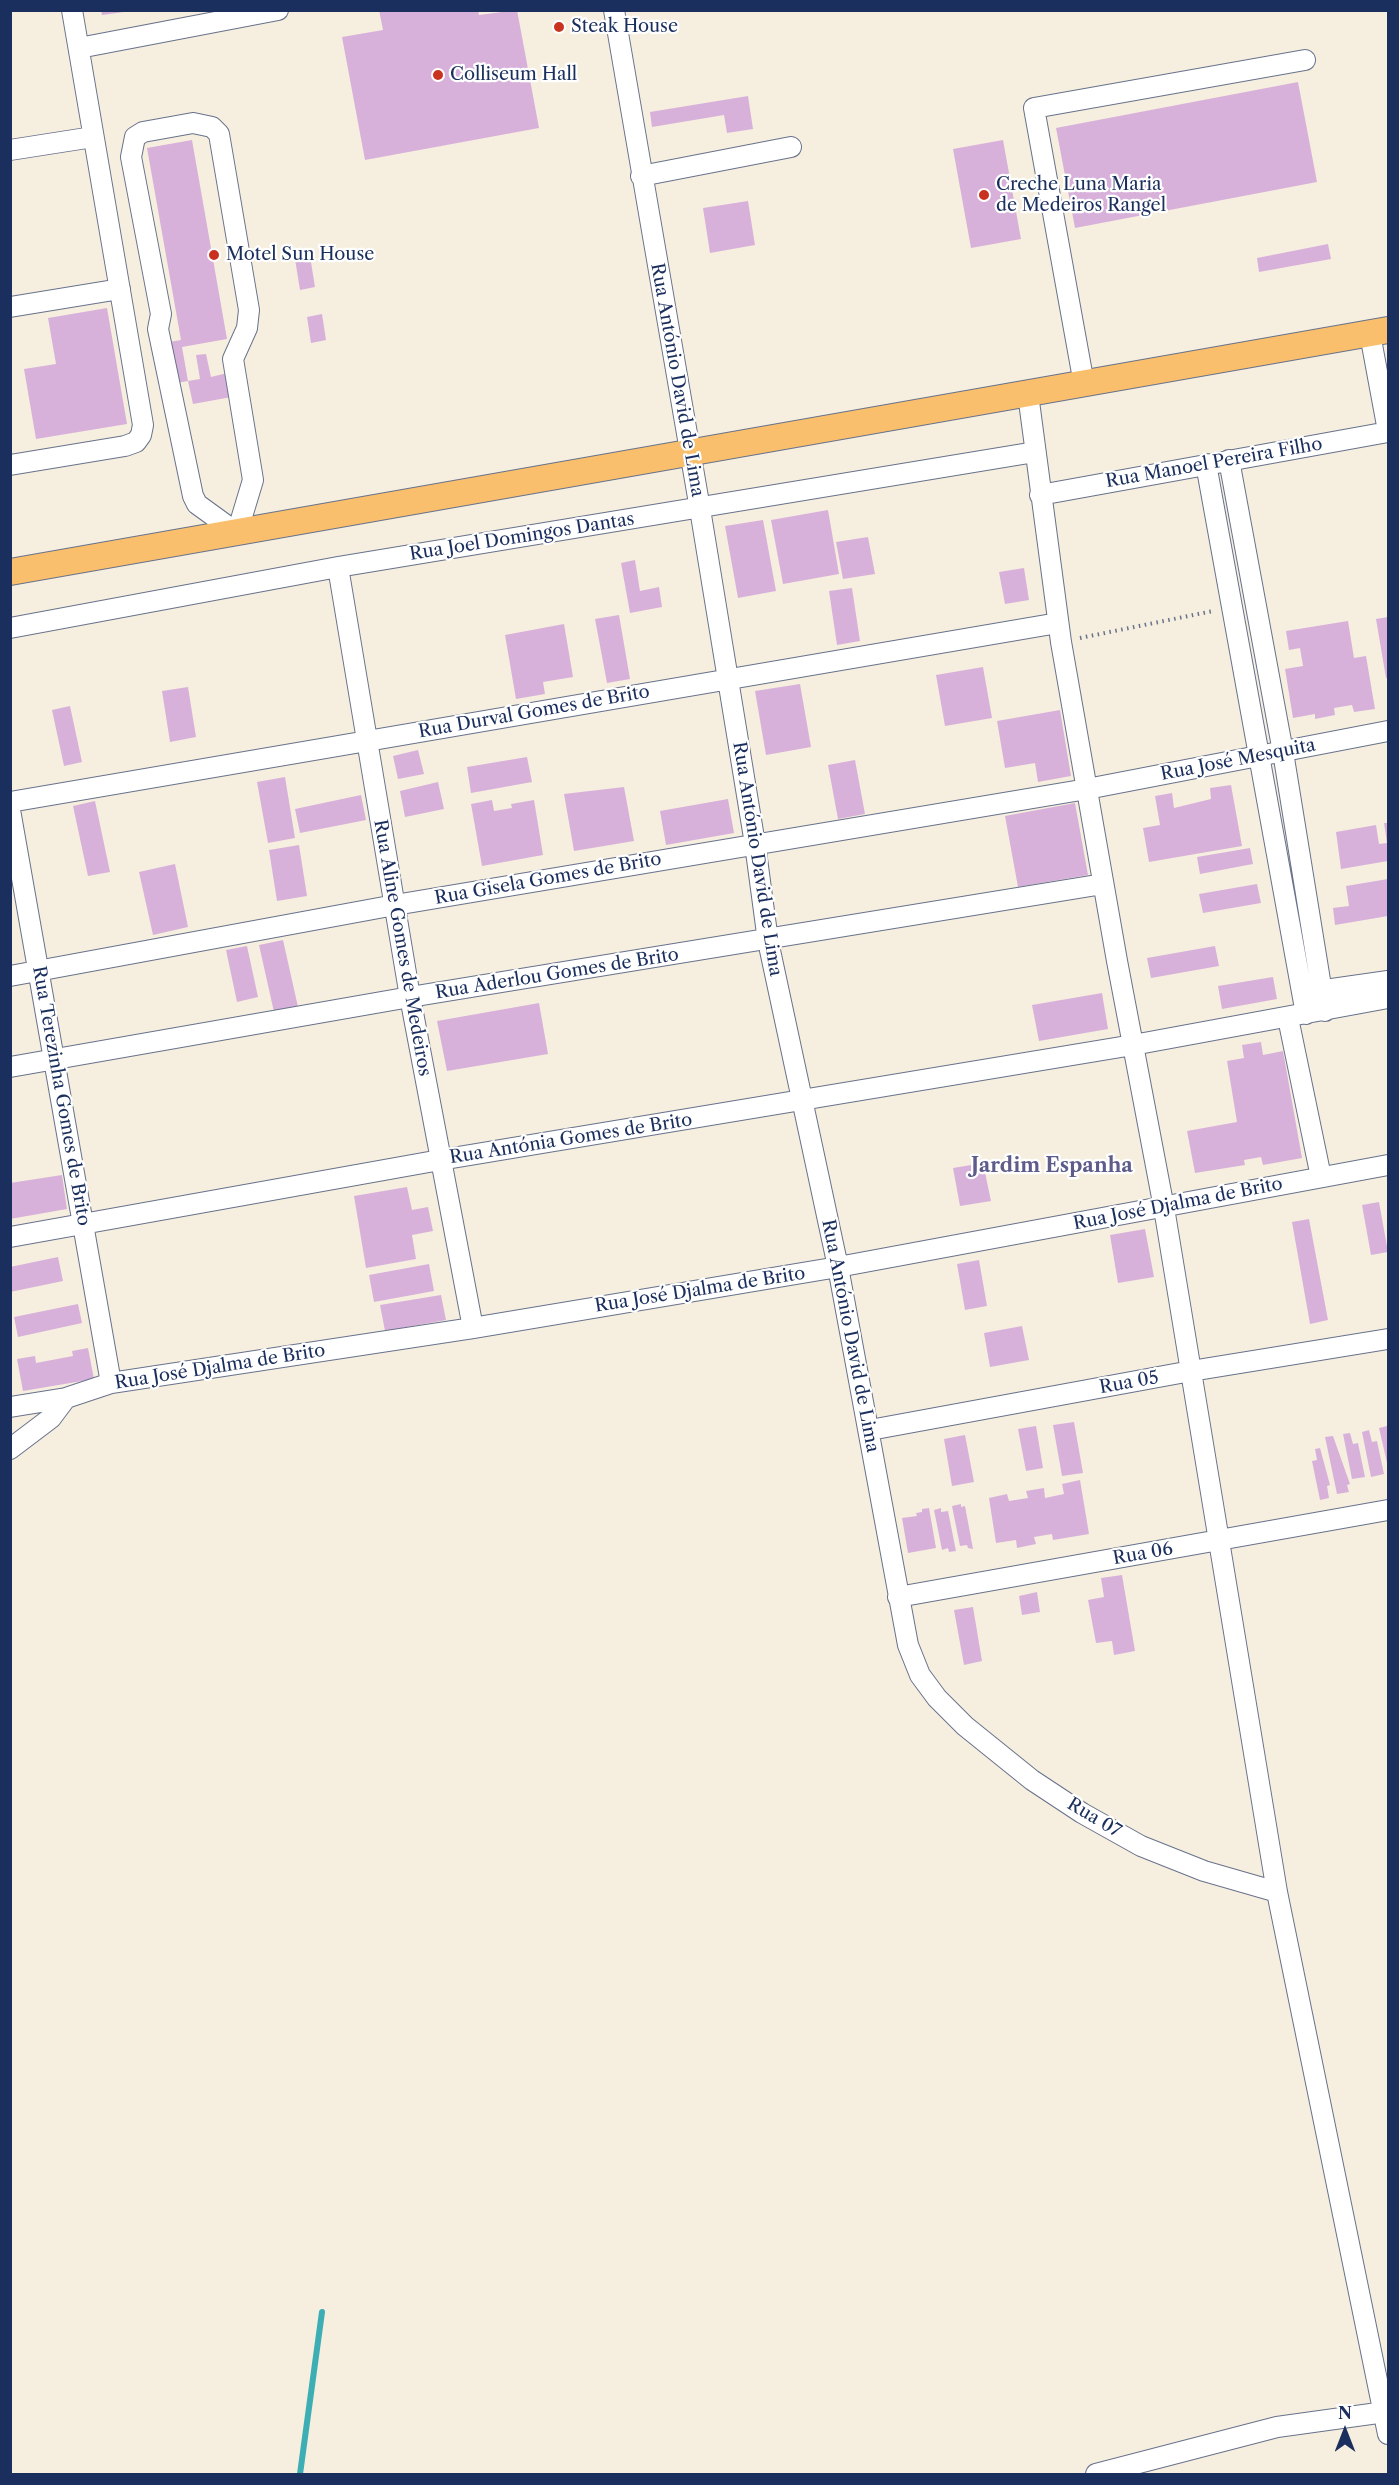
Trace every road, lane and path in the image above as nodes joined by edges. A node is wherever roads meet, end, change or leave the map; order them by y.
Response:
1 (72, 10) edge
2 (278, 10) edge
3 (614, 10) edge
4 (79, 48) junction
5 (1305, 60) dead end
6 (93, 136) junction
7 (792, 147) dead end
8 (10, 150) edge
9 (641, 176) junction
10 (120, 289) junction
11 (10, 308) edge
12 (1379, 332) edge
13 (1084, 384) junction
14 (1028, 394) junction
15 (1385, 395) edge
16 (1389, 432) edge
17 (1035, 452) junction
18 (691, 453) junction
19 (1229, 460) junction
20 (1206, 464) junction
21 (10, 465) edge
22 (1040, 495) junction
23 (700, 508) junction
24 (237, 533) junction
25 (338, 567) junction
26 (10, 572) edge
27 (1232, 608) junction
28 (10, 628) edge
29 (1060, 632) junction
30 (726, 679) junction
31 (1389, 731) edge
32 (366, 741) junction
33 (1283, 752) junction
34 (1258, 756) junction
35 (1086, 789) junction
36 (10, 802) edge
37 (10, 810) edge
38 (755, 844) junction
39 (1103, 884) junction
40 (395, 905) junction
41 (768, 940) junction
42 (38, 971) junction
43 (10, 976) edge
44 (1389, 981) edge
45 (1322, 990) junction
46 (1302, 993) junction
47 (410, 997) junction
48 (1389, 998) edge
49 (1306, 1014) junction
50 (1133, 1045) junction
51 (54, 1059) junction
52 (10, 1067) edge
53 (801, 1102) junction
54 (440, 1160) junction
55 (1389, 1166) edge
56 (1321, 1177) junction
57 (1164, 1208) junction
58 (85, 1224) junction
59 (10, 1237) edge
60 (838, 1267) junction
61 (473, 1328) junction
62 (1389, 1339) edge
63 (1191, 1371) junction
64 (111, 1383) junction
65 (66, 1398) junction
66 (10, 1407) edge
67 (870, 1430) junction
68 (10, 1449) edge
69 (1389, 1510) edge
70 (1218, 1541) junction
71 (898, 1597) junction
72 (937, 1698) joint
73 (1277, 1892) junction
74 (1385, 2412) junction
75 (1389, 2434) edge
76 (1096, 2475) edge

1 - 4 street
2 - 4 street
3 - 9 street, Rua António David de Lima
4 - 6 street
5 - 13 street
6 - 8 street
6 - 10 street
7 - 9 street
9 - 18 street, Rua António David de Lima
10 - 11 street
10 - 21 street
12 - 13 main road
12 - 15 street
13 - 14 main road
14 - 17 street
14 - 18 main road
15 - 16 street
16 - 19 street, Rua Manoel Pereira Filho
17 - 22 street
17 - 23 street, Rua Joel Domingos Dantas
18 - 23 street, Rua António David de Lima
18 - 24 main road
19 - 20 street, Rua Manoel Pereira Filho
19 - 33 street
20 - 22 street, Rua Manoel Pereira Filho
20 - 27 street
22 - 29 street
23 - 25 street, Rua Joel Domingos Dantas
23 - 30 street, Rua António David de Lima
24 - 24 street
24 - 26 main road
25 - 28 street, Rua Joel Domingos Dantas
25 - 32 street, Rua Aline Gomes de Medeiros
27 - 29 path
27 - 34 street
29 - 30 street, Rua Durval Gomes de Brito
29 - 35 street
30 - 32 street, Rua Durval Gomes de Brito
30 - 38 street, Rua António David de Lima
31 - 33 street, Rua José Mesquita
32 - 36 street, Rua Durval Gomes de Brito
32 - 40 street, Rua Aline Gomes de Medeiros
33 - 34 street, Rua José Mesquita
33 - 45 street
34 - 35 street, Rua José Mesquita
34 - 46 street
35 - 38 street, Rua Gisela Gomes de Brito
35 - 39 street
37 - 42 street, Rua Terezinha Gomes de Brito
38 - 40 street, Rua Gisela Gomes de Brito
38 - 41 street, Rua António David de Lima
39 - 41 street, Rua Aderlou Gomes de Brito
39 - 50 street
40 - 42 street, Rua Gisela Gomes de Brito
40 - 47 street, Rua Aline Gomes de Medeiros
41 - 47 street, Rua Aderlou Gomes de Brito
41 - 53 street, Rua António David de Lima
42 - 43 street, Rua Gisela Gomes de Brito
42 - 51 street, Rua Terezinha Gomes de Brito
44 - 45 street
45 - 46 street
45 - 49 street
46 - 49 street
47 - 51 street, Rua Aderlou Gomes de Brito
47 - 54 street, Rua Aline Gomes de Medeiros
48 - 49 street, Rua Antónia Gomes de Brito
49 - 50 street, Rua Antónia Gomes de Brito
49 - 56 street
50 - 53 street, Rua Antónia Gomes de Brito
50 - 57 street
51 - 52 street, Rua Aderlou Gomes de Brito
51 - 58 street, Rua Terezinha Gomes de Brito
53 - 54 street, Rua Antónia Gomes de Brito
53 - 60 street, Rua António David de Lima
54 - 58 street, Rua Antónia Gomes de Brito
54 - 61 street, Rua Aline Gomes de Medeiros
55 - 56 street, Rua José Djalma de Brito
56 - 57 street, Rua José Djalma de Brito
57 - 60 street, Rua José Djalma de Brito
57 - 63 street
58 - 59 street, Rua Antónia Gomes de Brito
58 - 64 street, Rua Terezinha Gomes de Brito
60 - 61 street, Rua José Djalma de Brito
60 - 67 street, Rua António David de Lima
61 - 64 street, Rua José Djalma de Brito
62 - 63 street, Rua 05
63 - 67 street, Rua 05
63 - 70 street
64 - 65 street, Rua José Djalma de Brito
65 - 66 street, Rua José Djalma de Brito
65 - 68 street
67 - 71 street, Rua António David de Lima
69 - 70 street, Rua 06
70 - 71 street, Rua 06
70 - 73 street
71 - 72 street, Rua António David de Lima
72 - 73 street, Rua 07
73 - 74 street
74 - 75 street
74 - 76 street

